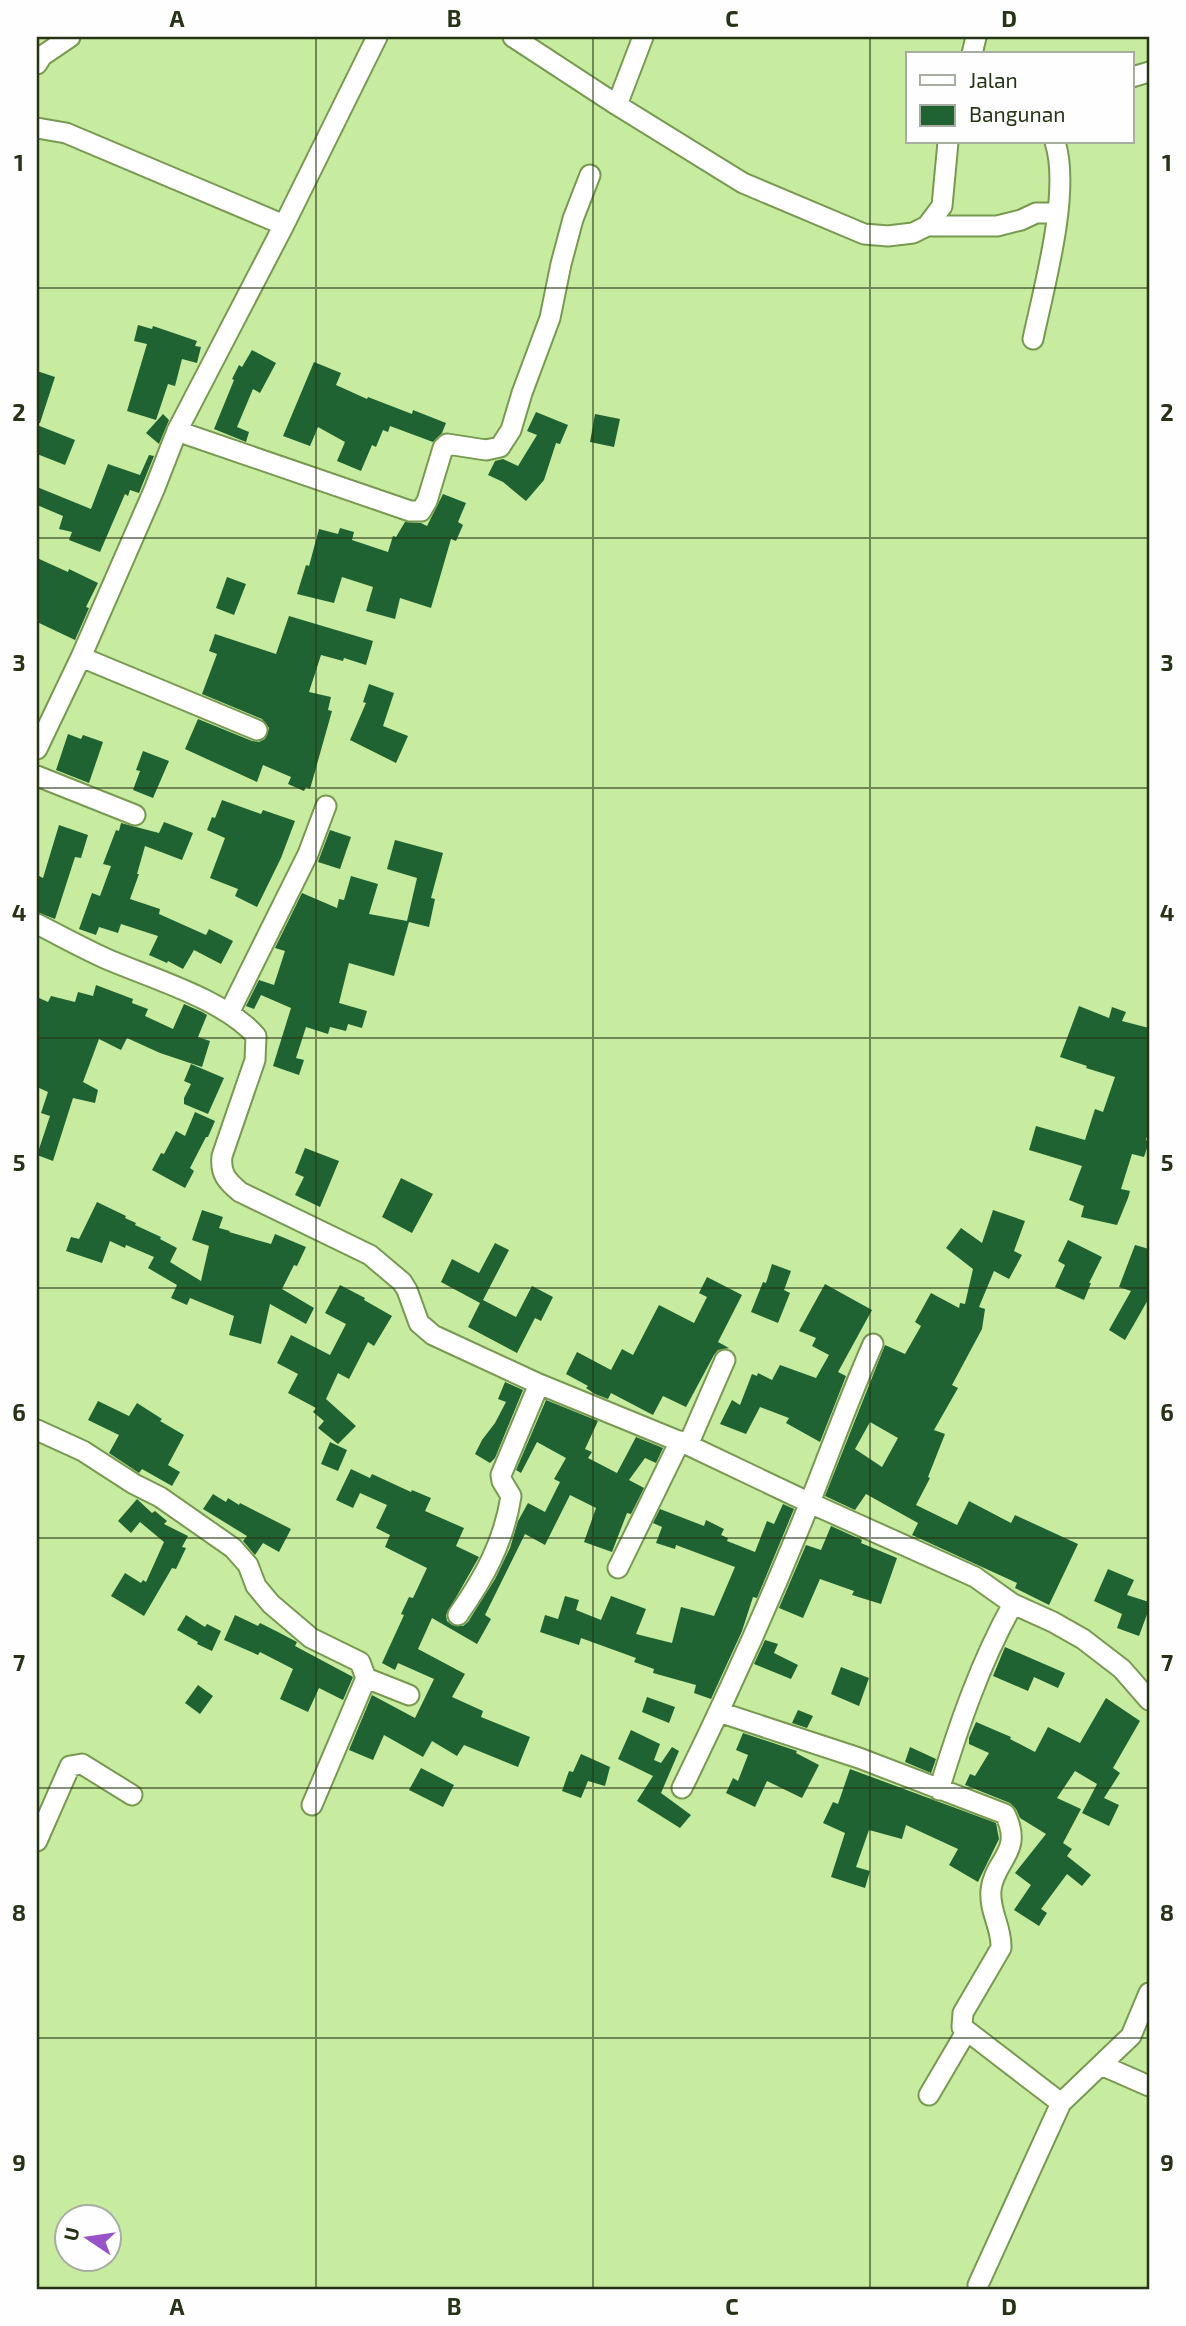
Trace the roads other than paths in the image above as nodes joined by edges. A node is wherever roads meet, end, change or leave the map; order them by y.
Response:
1 (70, 37) edge
2 (377, 37) edge
3 (513, 37) edge
4 (643, 37) edge
5 (37, 64) edge
6 (617, 105) junction
7 (37, 128) edge
8 (948, 144) edge
9 (1055, 144) edge
10 (590, 175) dead end
11 (1057, 213) junction
12 (284, 225) junction
13 (927, 226) junction
14 (1033, 339) dead end
15 (177, 431) junction
16 (81, 657) junction
17 (257, 730) dead end
18 (37, 749) edge
19 (37, 776) edge
20 (326, 806) dead end
21 (135, 815) dead end
22 (37, 924) edge
23 (229, 1013) junction
24 (873, 1344) dead end
25 (725, 1360) dead end
26 (539, 1384) junction
27 (37, 1430) edge
28 (684, 1443) junction
29 (810, 1503) junction
30 (618, 1568) dead end
31 (1013, 1604) junction
32 (458, 1615) dead end
33 (366, 1678) junction
34 (410, 1695) dead end
35 (1149, 1700) edge
36 (719, 1712) junction
37 (682, 1788) dead end
38 (939, 1790) junction
39 (132, 1795) dead end
40 (312, 1805) dead end
41 (37, 1841) edge
42 (1149, 1993) edge
43 (966, 2032) junction
44 (1101, 2065) junction
45 (1149, 2086) edge
46 (929, 2095) dead end
47 (1061, 2103) junction
48 (978, 2285) dead end

1 - 5 street
2 - 12 street
3 - 6 street
4 - 6 street
6 - 13 street
7 - 12 street
8 - 13 street
9 - 11 street
10 - 15 street
11 - 13 street
11 - 14 street
12 - 15 street
15 - 16 street
16 - 17 street
16 - 18 street
19 - 21 street
20 - 23 street
22 - 23 street
23 - 26 street
24 - 29 street
25 - 28 street
26 - 28 street
26 - 32 street
27 - 33 street
28 - 29 street
28 - 30 street
29 - 31 street
29 - 36 street
31 - 35 street
31 - 38 street
33 - 34 street
33 - 40 street
36 - 37 street
36 - 38 street
38 - 43 street
39 - 41 street
42 - 44 street
43 - 46 street
43 - 47 street
44 - 45 street
44 - 47 street
47 - 48 street

